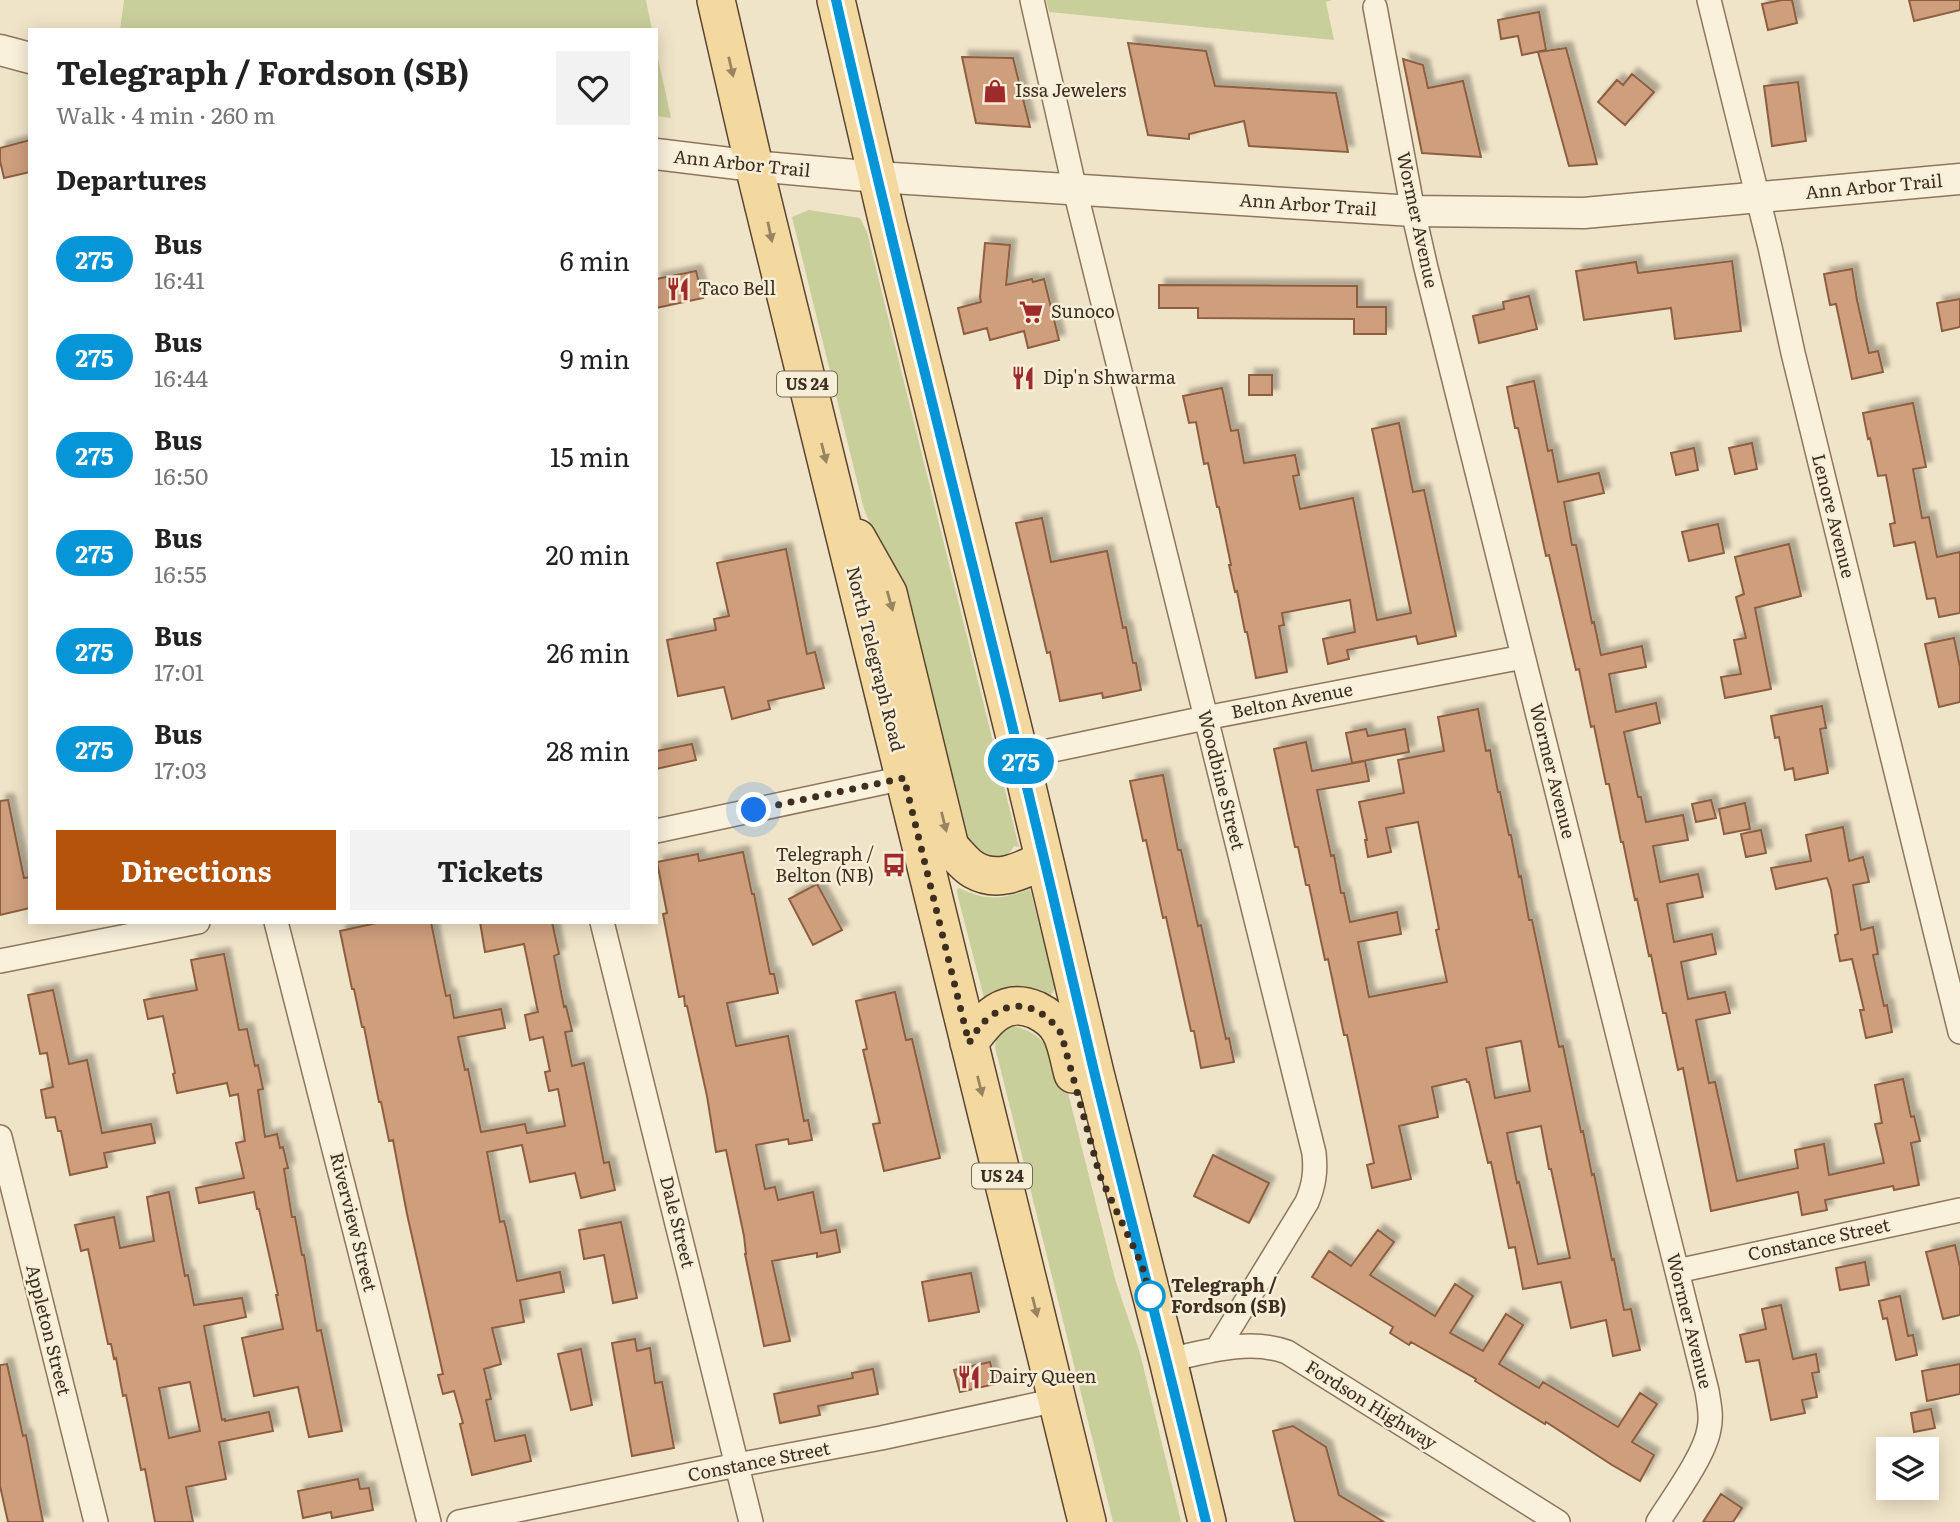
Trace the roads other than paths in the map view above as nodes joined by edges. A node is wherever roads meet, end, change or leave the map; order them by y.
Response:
1 (716, 0) edge
2 (836, 0) edge
3 (1032, 0) edge
4 (1709, 0) edge
5 (1375, 7) dead end
6 (0, 50) edge
7 (28, 57) edge
8 (658, 154) edge
9 (754, 166) junction
10 (877, 177) junction
11 (1960, 179) edge
12 (1075, 190) junction
13 (1758, 198) junction
14 (1413, 211) junction
15 (835, 498) junction
16 (1523, 657) junction
17 (1205, 718) junction
18 (1020, 757) junction
19 (904, 778) junction
20 (658, 831) edge
21 (1044, 860) junction
22 (188, 924) edge
23 (277, 924) edge
24 (602, 924) edge
25 (0, 961) edge
26 (1960, 1032) edge
27 (969, 1043) junction
28 (0, 1138) edge
29 (1960, 1210) edge
30 (1142, 1265) junction
31 (1677, 1271) junction
32 (1217, 1349) junction
33 (1168, 1360) junction
34 (1057, 1400) junction
35 (737, 1465) junction
36 (96, 1522) edge
37 (429, 1522) edge
38 (459, 1522) edge
39 (751, 1522) edge
40 (1087, 1522) edge
41 (1207, 1522) edge
42 (1558, 1522) edge
43 (1658, 1522) edge

1 -> 9 main road, North Telegraph Road / US 24
2 - 10 main road
3 - 12 street, Woodbine Street
4 - 13 street, Lenore Avenue
5 - 14 street, Wormer Avenue
6 - 7 street
8 - 9 street, Ann Arbor Trail
9 - 10 street, Ann Arbor Trail
9 -> 15 main road, North Telegraph Road / US 24
10 - 12 street, Ann Arbor Trail
10 - 18 main road
11 - 13 street, Ann Arbor Trail
12 - 14 street, Ann Arbor Trail
12 - 17 street, Woodbine Street
13 - 14 street, Ann Arbor Trail
13 - 26 street, Lenore Avenue
14 - 16 street, Wormer Avenue
15 - 19 main road, North Telegraph Road / US 24
15 -> 21 main road
16 - 17 street, Belton Avenue
16 - 31 street, Wormer Avenue
17 - 18 street, Belton Avenue
17 - 32 street, Woodbine Street
18 - 21 main road
19 - 20 street
19 - 27 main road, North Telegraph Road / US 24
21 - 30 main road
22 - 25 street
23 - 37 street, Riverview Street
24 - 35 street, Dale Street
27 - 30 main road
27 -> 34 main road, North Telegraph Road / US 24
28 - 36 street, Appleton Street
29 - 31 street, Constance Street
30 - 33 main road
31 - 43 street, Wormer Avenue
32 - 33 street, Fordson Highway
32 - 42 street, Fordson Highway
33 - 41 main road
34 - 35 street, Constance Street
34 - 40 main road, North Telegraph Road / US 24
35 - 38 street, Constance Street
35 - 39 street, Dale Street

